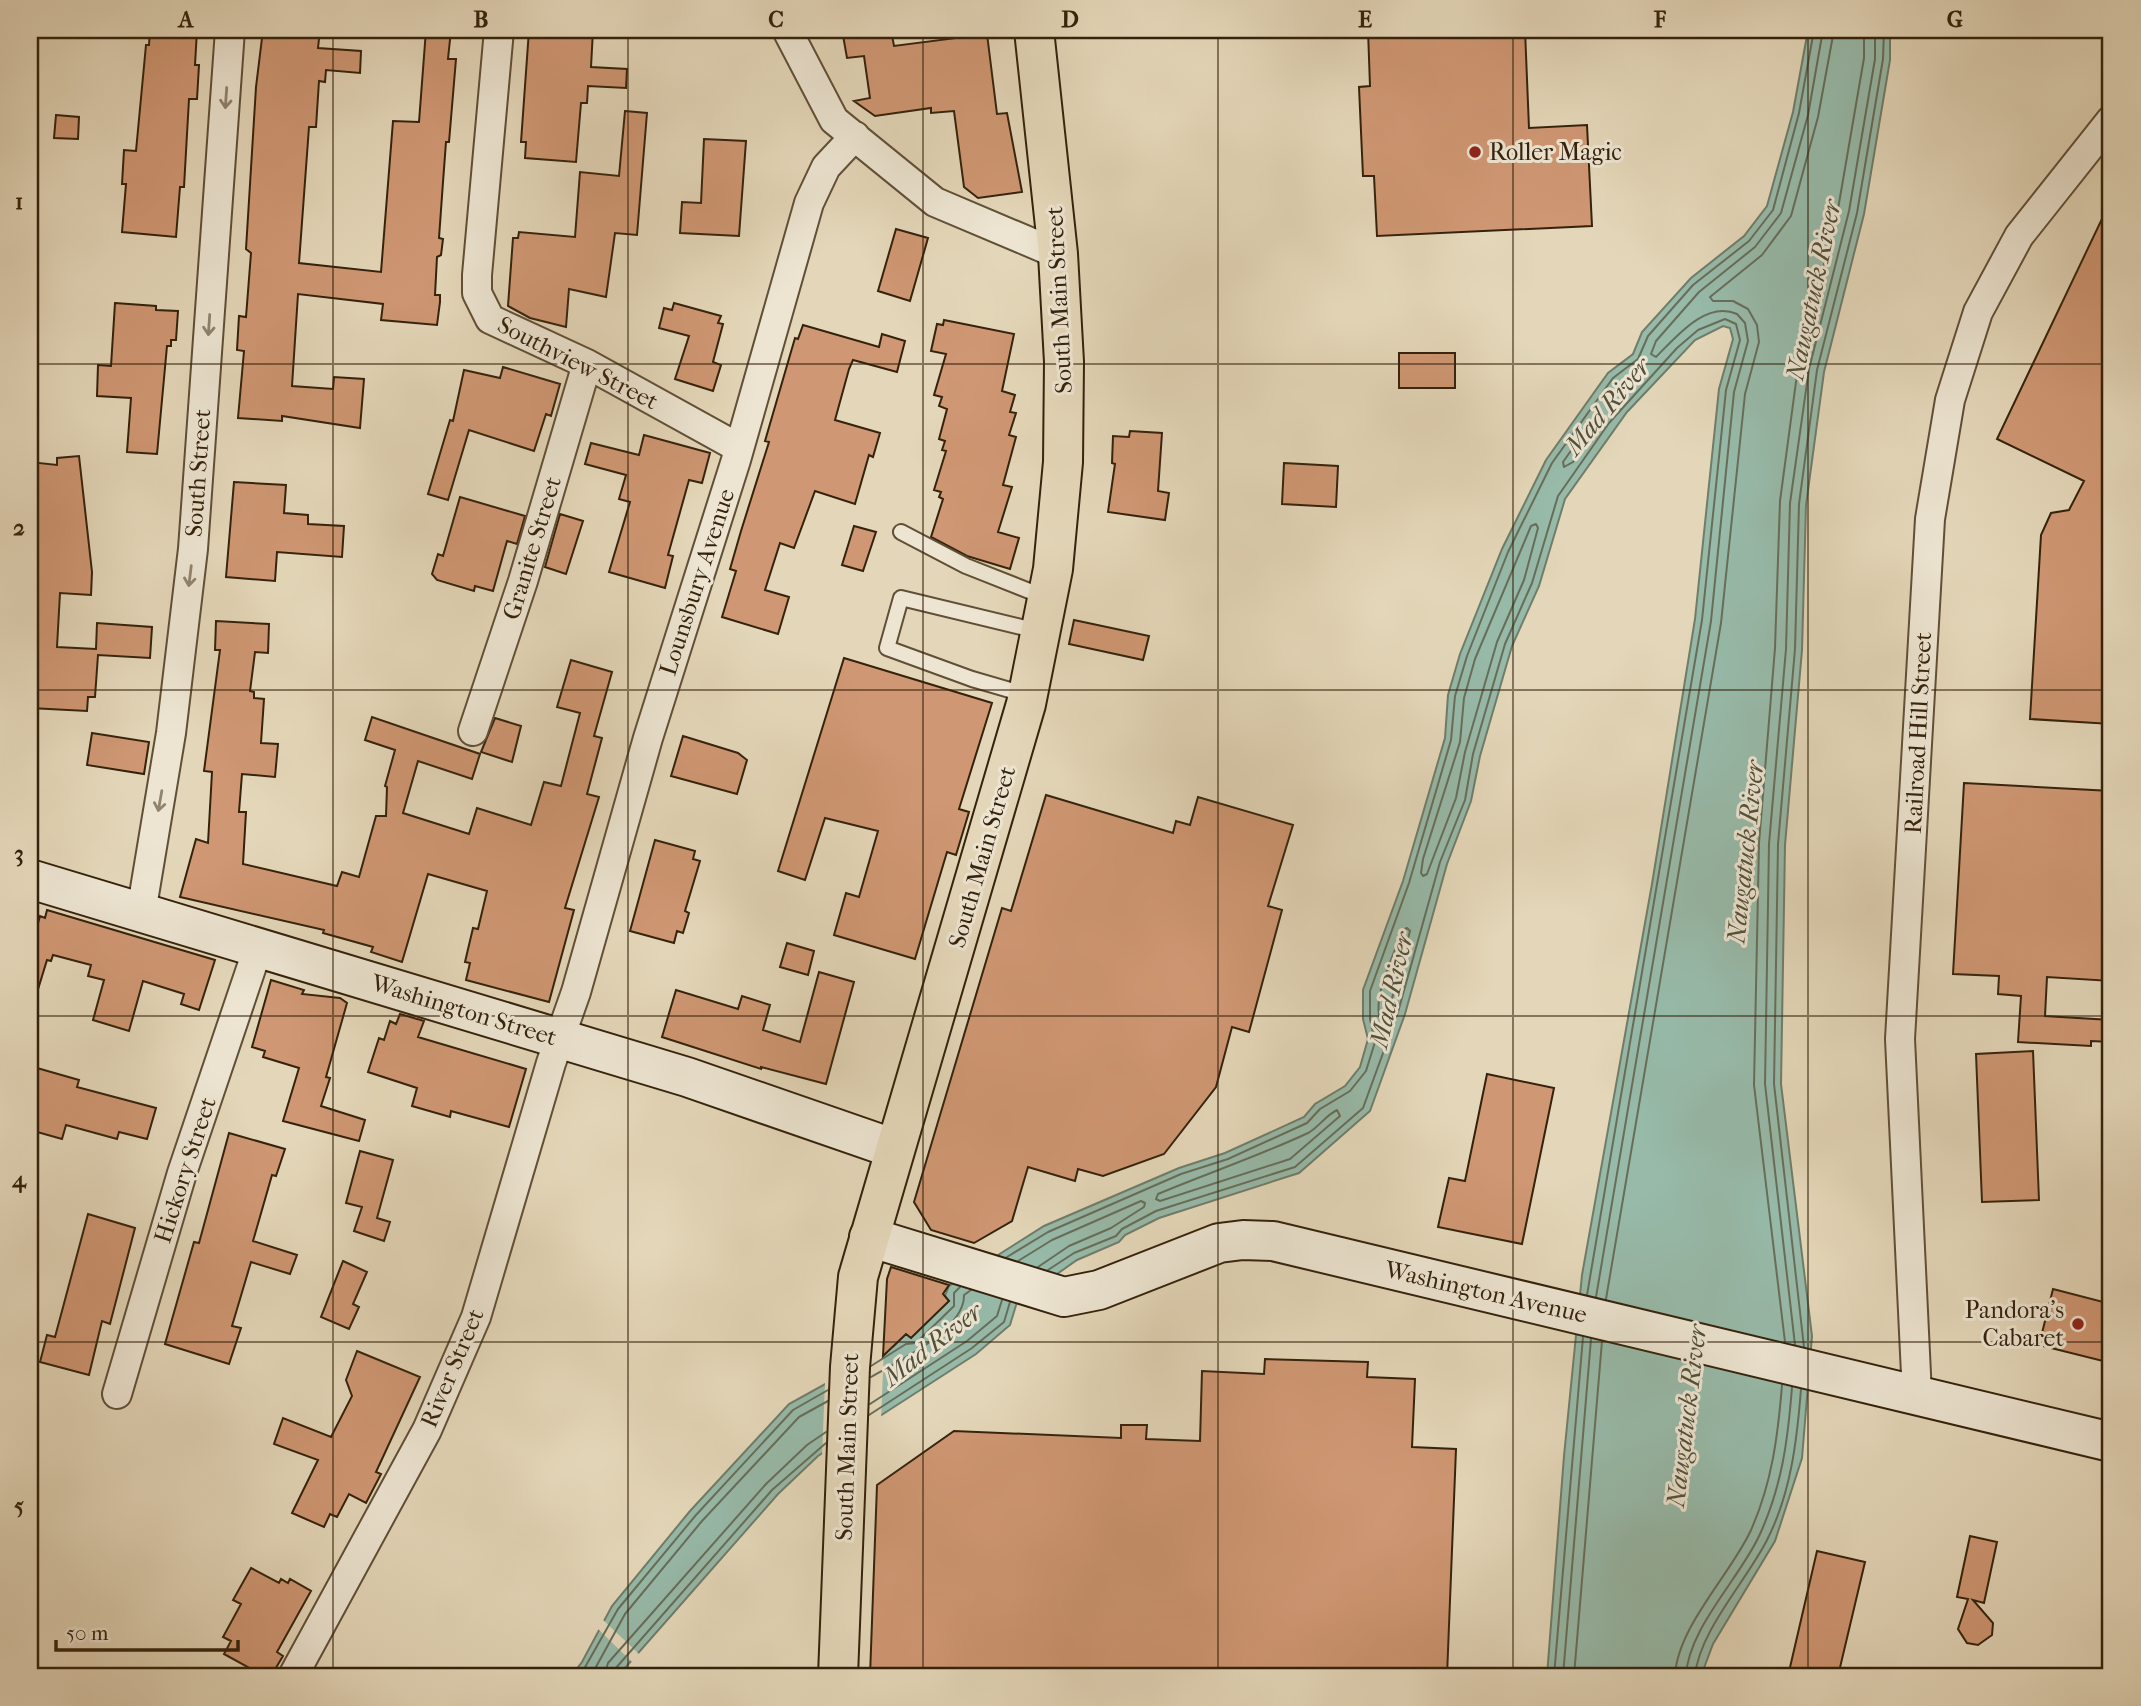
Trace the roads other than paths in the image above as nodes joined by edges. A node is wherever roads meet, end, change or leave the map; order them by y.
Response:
1 (230, 30) edge
2 (499, 30) edge
3 (787, 30) edge
4 (1034, 30) edge
5 (2111, 120) edge
6 (855, 136) junction
7 (1058, 254) junction
8 (587, 364) junction
9 (739, 448) junction
10 (901, 532) dead end
11 (1046, 615) junction
12 (1028, 695) junction
13 (473, 731) dead end
14 (30, 879) edge
15 (141, 913) junction
16 (258, 948) junction
17 (560, 1039) junction
18 (895, 1149) junction
19 (869, 1237) junction
20 (117, 1394) dead end
21 (1917, 1395) junction
22 (2111, 1442) edge
23 (293, 1676) edge
24 (838, 1676) edge

1 -> 15 street, South Street
2 - 8 street, Southview Street
3 - 6 street
4 - 7 main road, South Main Street
5 - 21 street, Railroad Hill Street
6 - 7 street
6 - 9 street, Lounsbury Avenue
7 - 11 main road, South Main Street
8 - 9 street, Southview Street
8 - 13 street, Granite Street
9 - 17 street, Lounsbury Avenue
10 - 11 lane
11 - 12 main road, South Main Street
11 - 12 lane
12 - 18 main road, South Main Street
14 - 15 main road, Washington Street
15 - 16 main road, Washington Street
16 - 17 main road, Washington Street
16 - 20 street, Hickory Street
17 - 18 main road, Washington Street
17 - 23 street, River Street
18 - 19 main road, South Main Street
19 - 21 main road, Washington Avenue
19 - 24 main road, South Main Street
21 - 22 main road, Washington Avenue

